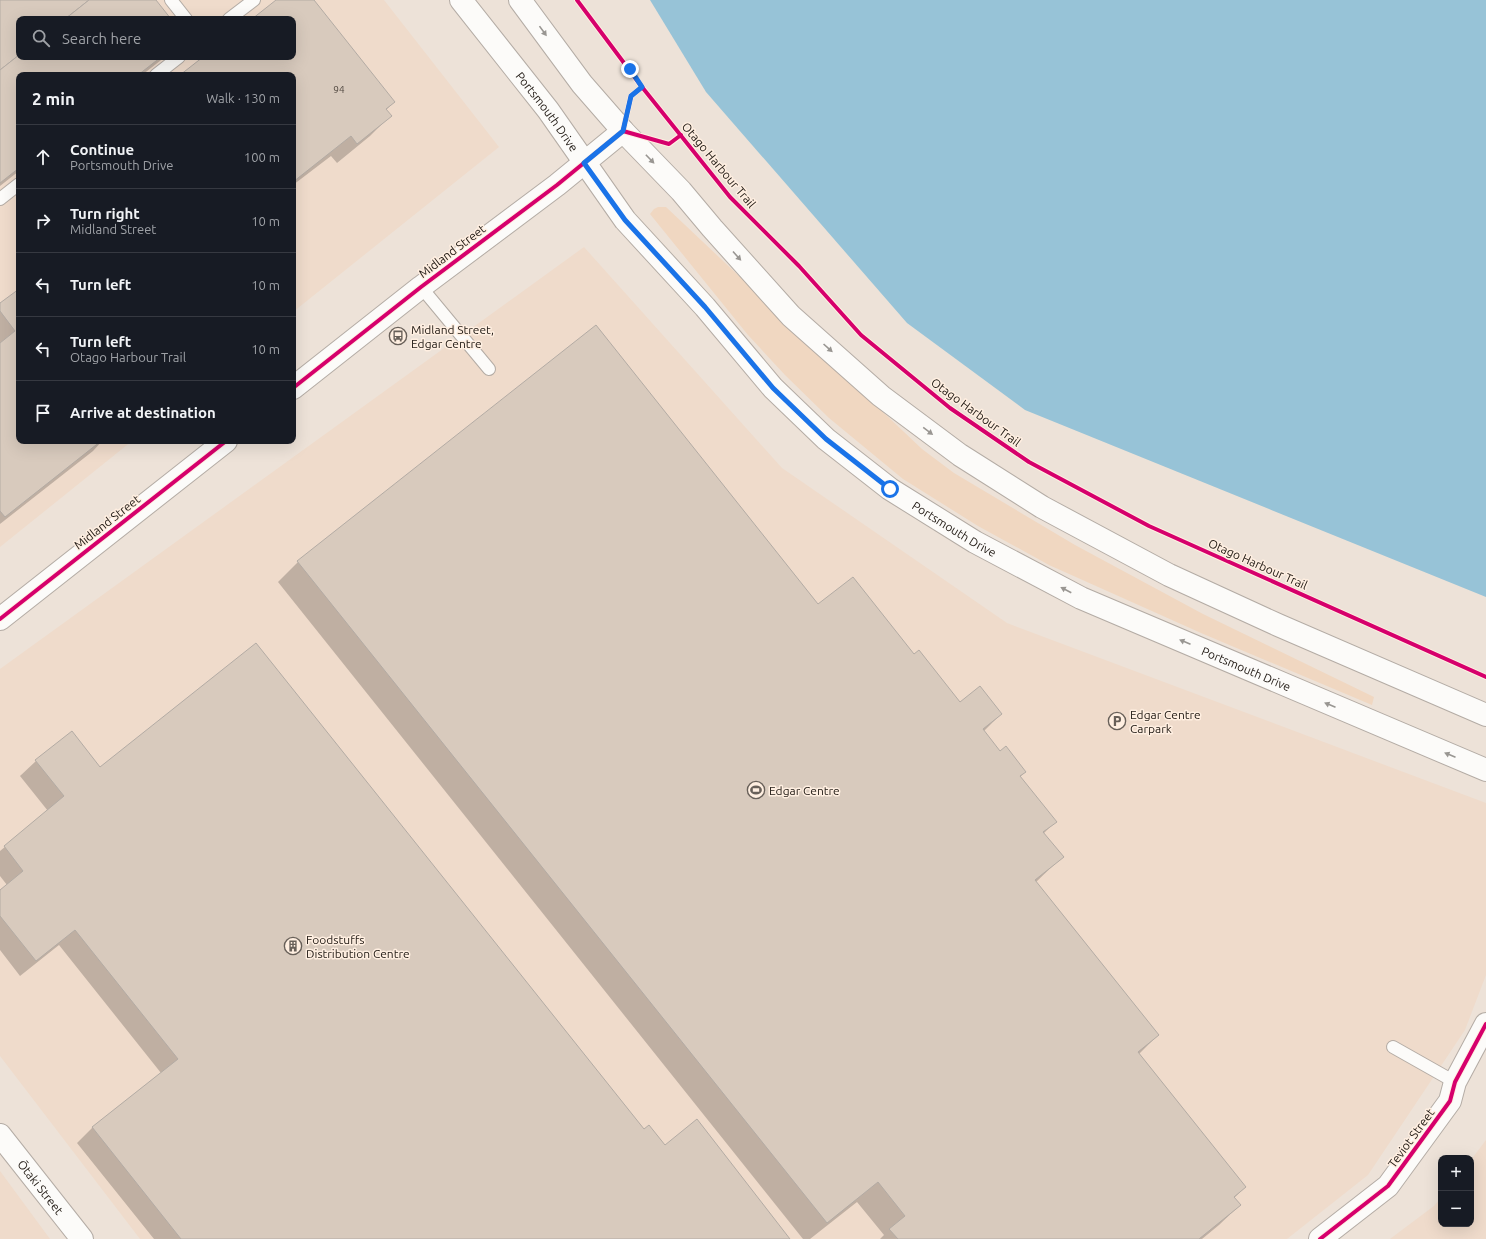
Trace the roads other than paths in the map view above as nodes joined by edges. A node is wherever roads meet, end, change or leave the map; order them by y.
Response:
1 (171, 0) edge
2 (254, 0) edge
3 (461, 0) edge
4 (520, 0) edge
5 (184, 16) edge
6 (233, 16) edge
7 (175, 60) edge
8 (160, 72) edge
9 (623, 131) junction
10 (584, 163) junction
11 (16, 186) edge
12 (0, 199) edge
13 (421, 287) junction
14 (489, 369) dead end
15 (296, 386) edge
16 (222, 444) edge
17 (0, 619) edge
18 (1486, 715) edge
19 (1486, 770) edge
20 (1486, 1024) edge
21 (1393, 1047) dead end
22 (1455, 1082) junction
23 (0, 1135) edge
24 (82, 1239) edge
25 (1320, 1239) edge

1 - 5 lane
2 - 6 lane
3 - 10 main road, Portsmouth Drive
4 -> 9 main road
7 - 8 lane
9 - 10 main road, Midland Street
9 -> 18 main road
10 - 13 main road, Midland Street
19 -> 10 main road, Portsmouth Drive
11 - 12 lane
13 - 14 lane
13 - 15 main road, Midland Street
16 - 17 main road, Midland Street
20 - 22 main road, Teviot Street
21 - 22 lane
22 - 25 main road, Teviot Street
23 - 24 main road, Ōtaki Street

